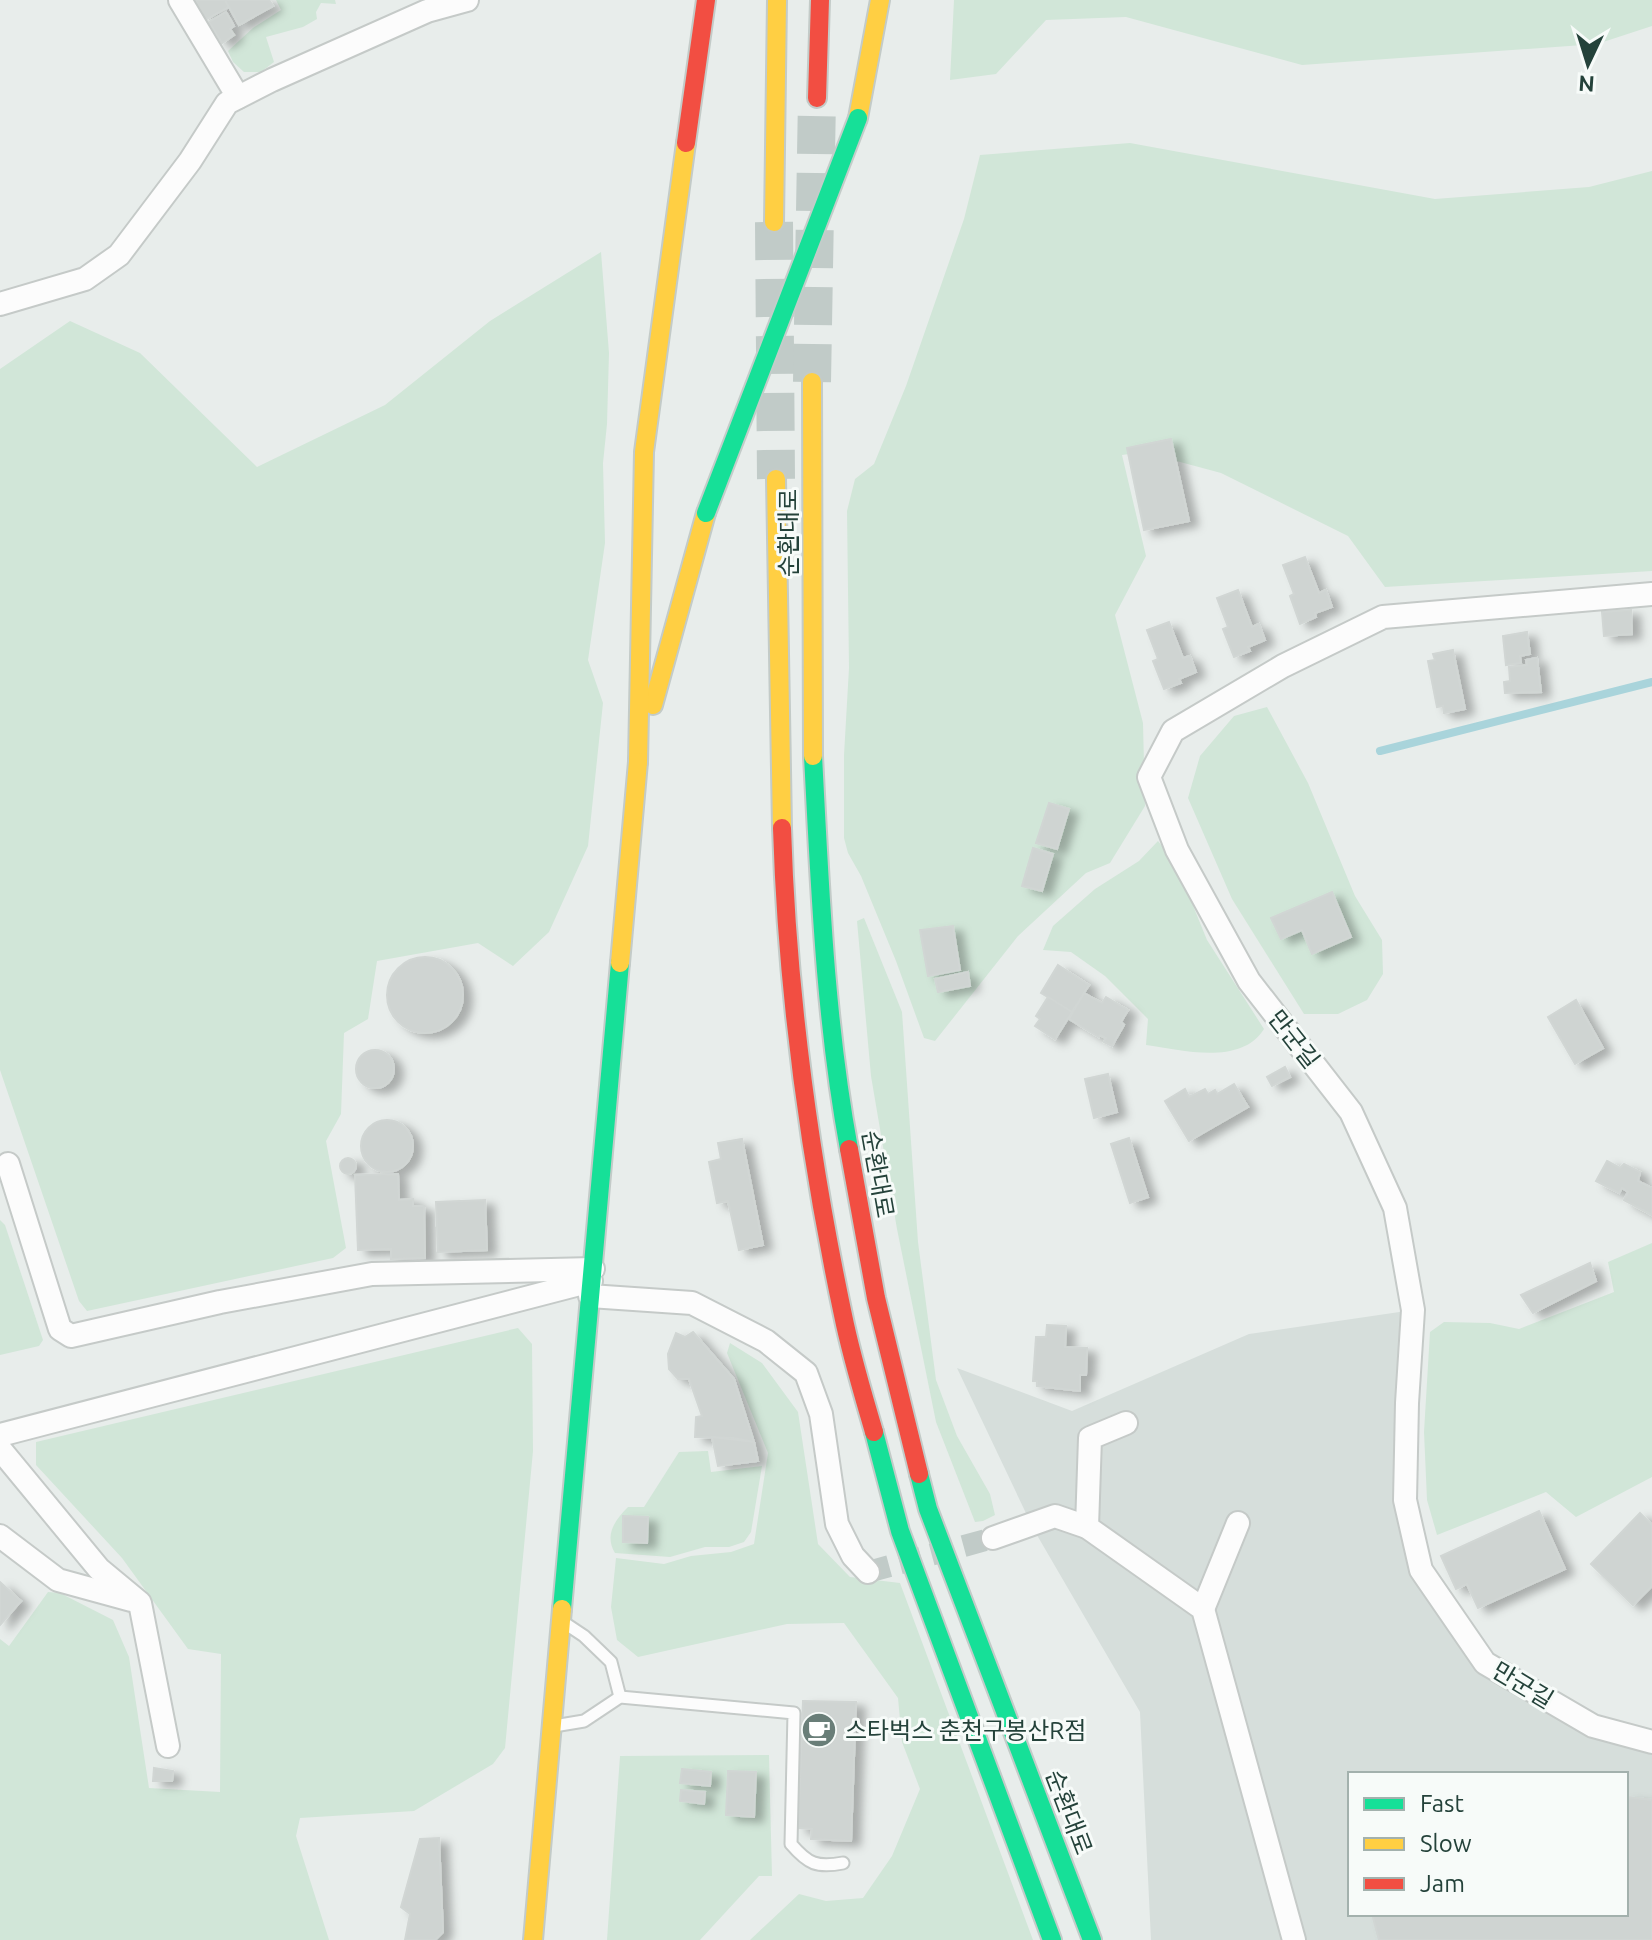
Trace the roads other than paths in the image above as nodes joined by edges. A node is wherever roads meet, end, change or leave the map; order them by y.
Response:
1 (180, 0) edge
2 (467, 0) edge
3 (777, 0) edge
4 (820, 0) edge
5 (880, 0) edge
6 (704, 2) edge
7 (238, 97) junction
8 (817, 98) tunnel mouth
9 (774, 222) tunnel mouth
10 (0, 304) edge
11 (812, 382) tunnel mouth
12 (776, 479) tunnel mouth
13 (1652, 594) edge
14 (638, 762) junction
15 (8, 1164) dead end
16 (10, 1198) edge
17 (591, 1282) junction
18 (1126, 1423) dead end
19 (0, 1435) edge
20 (0, 1449) edge
21 (1238, 1523) dead end
22 (1087, 1527) junction
23 (0, 1536) edge
24 (993, 1538) tunnel mouth
25 (868, 1572) dead end
26 (140, 1603) junction
27 (1203, 1609) junction
28 (561, 1621) junction
29 (620, 1697) junction
30 (551, 1727) junction
31 (1652, 1742) edge
32 (168, 1746) dead end
33 (843, 1863) dead end
34 (533, 1940) edge
35 (1052, 1940) edge
36 (1092, 1940) edge
37 (1294, 1940) edge

1 - 7 street
2 - 7 street
3 - 9 main road
4 - 8 main road
5 - 14 main road, bridge
6 - 14 main road
7 - 10 street
11 - 36 main road, 순환대로
12 - 35 main road, 순환대로
13 - 31 street, 만군길
14 - 17 main road
15 - 16 street
16 - 17 street
17 - 19 street
17 - 25 street
17 - 28 main road
18 - 22 street
20 - 26 street
21 - 27 street
22 - 24 street
22 - 27 street
23 - 26 street
26 - 32 street
27 - 37 street
28 - 29 lane
28 - 30 main road
29 - 30 lane
29 - 33 lane
30 - 34 main road

